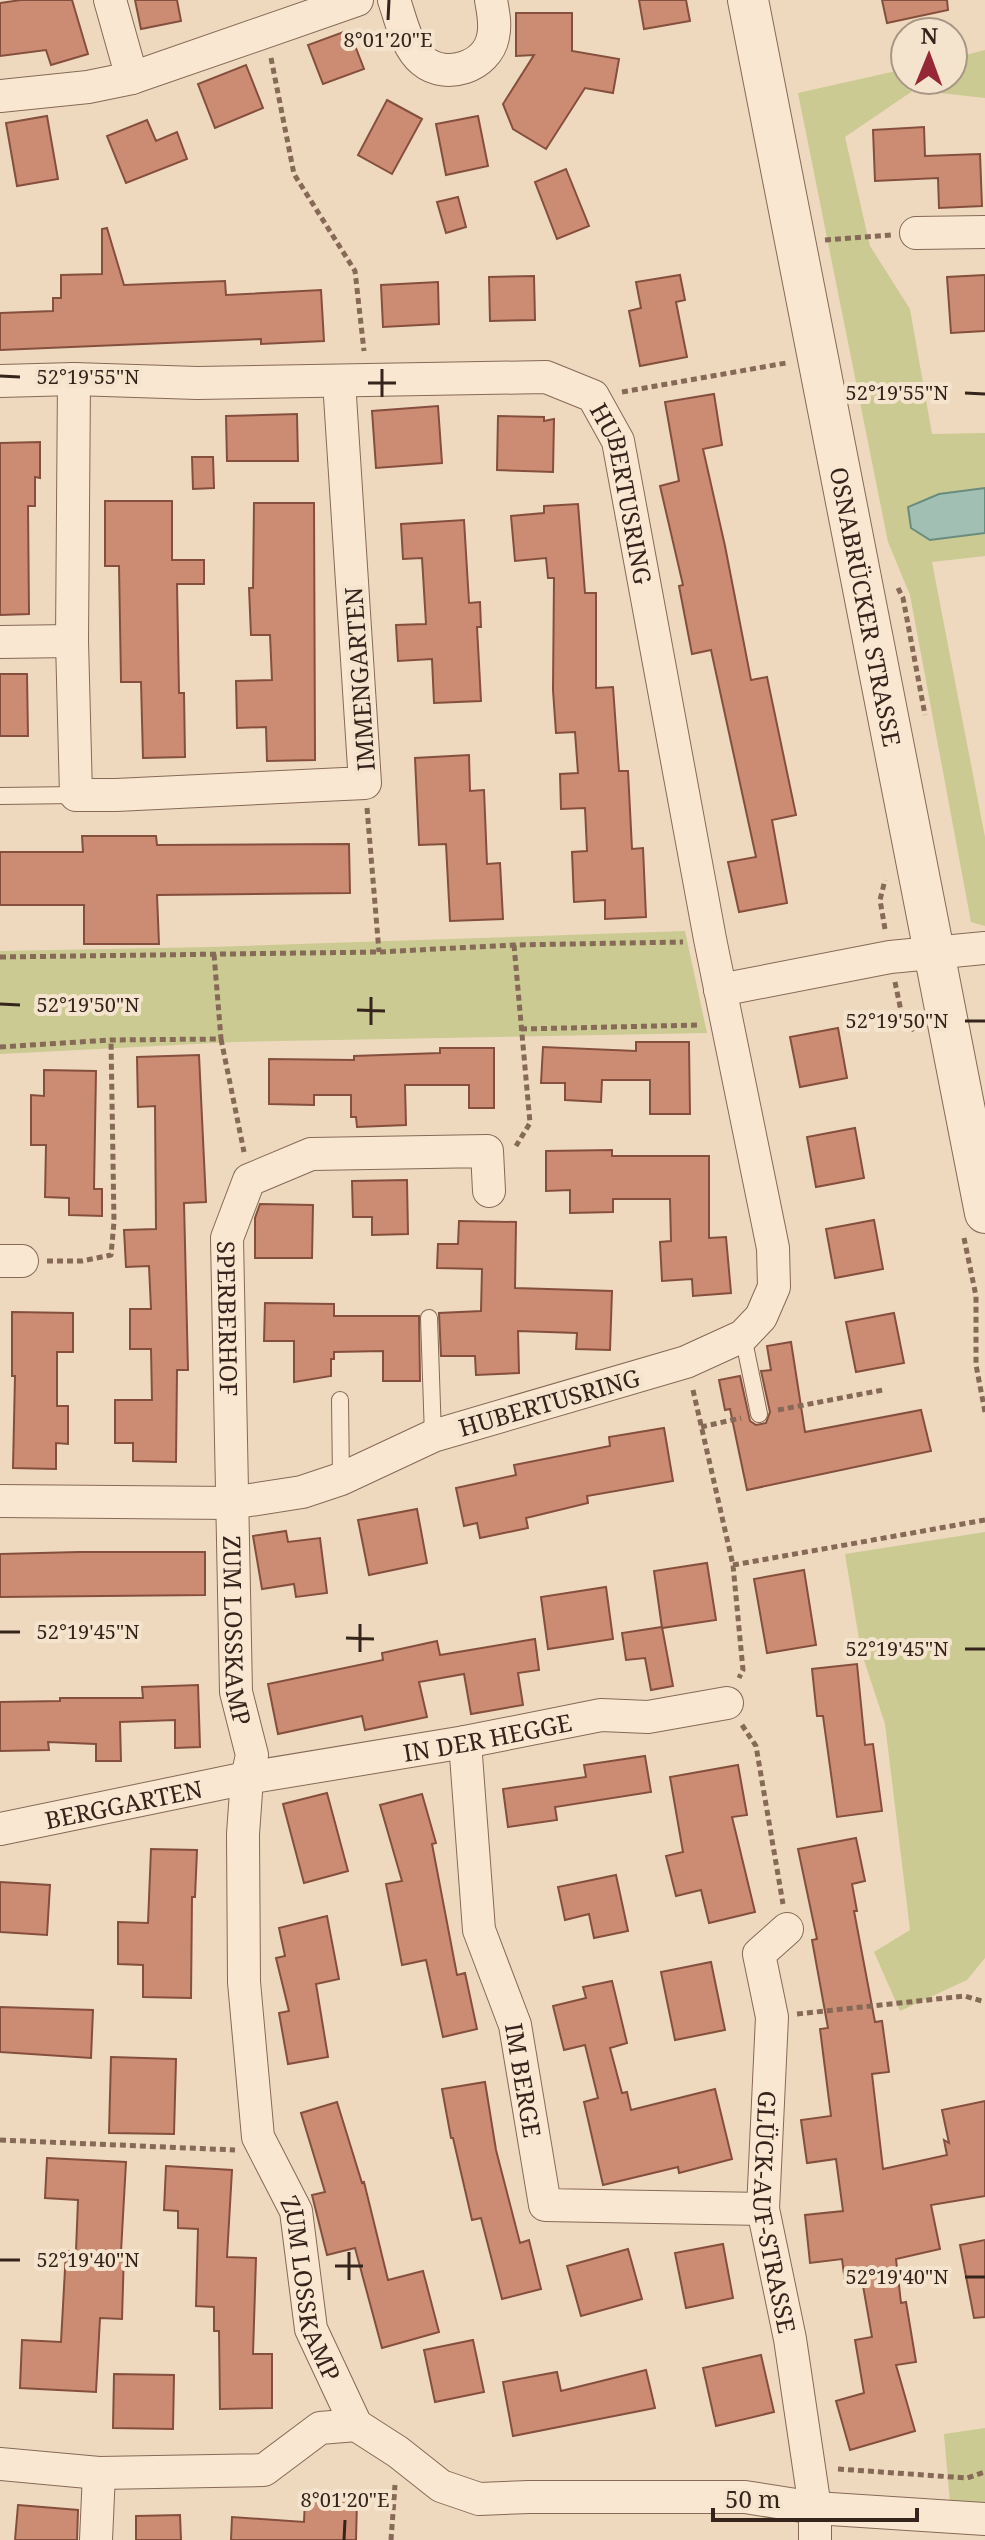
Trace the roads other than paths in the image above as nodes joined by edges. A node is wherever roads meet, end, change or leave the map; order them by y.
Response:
1 (110, 0) edge
2 (357, 0) edge
3 (394, 0) edge
4 (491, 0) edge
5 (748, 0) edge
6 (132, 78) junction
7 (0, 96) edge
8 (985, 232) edge
9 (916, 233) road end
10 (74, 379) junction
11 (353, 380) junction
12 (0, 381) edge
13 (72, 641) junction
14 (0, 642) edge
15 (76, 795) junction
16 (0, 796) edge
17 (985, 948) edge
18 (936, 953) junction
19 (720, 990) junction
20 (489, 1191) road end
21 (985, 1213) edge
22 (429, 1318) dead end
23 (743, 1336) junction
24 (340, 1400) dead end
25 (759, 1414) road end
26 (433, 1436) junction
27 (341, 1479) junction
28 (0, 1501) edge
29 (231, 1503) junction
30 (727, 1703) road end
31 (465, 1742) junction
32 (247, 1778) junction
33 (0, 1829) edge
34 (787, 1929) road end
35 (763, 2209) junction
36 (356, 2425) junction
37 (0, 2464) edge
38 (99, 2473) junction
39 (815, 2508) junction
40 (985, 2519) edge
41 (96, 2540) edge
42 (815, 2540) edge

1 - 6 street
2 - 6 street
3 - 4 street
5 - 18 street, OSNABRÜCKER STRASSE
6 - 7 street
8 - 9 street
10 - 11 street, HUBERTUSRING
10 - 12 street, HUBERTUSRING
10 - 13 street
11 - 15 street, IMMENGARTEN
11 - 19 street, HUBERTUSRING
13 - 14 street
13 - 15 street
15 - 16 lane, IMMENGARTEN
17 - 18 street
18 - 19 street
18 - 21 street, OSNABRÜCKER STRASSE
19 - 23 street, HUBERTUSRING
20 - 29 street, SPERBERHOF
22 - 26 lane
23 - 25 lane
23 - 26 street, HUBERTUSRING
24 - 27 lane
26 - 27 street, HUBERTUSRING
27 - 29 street, HUBERTUSRING
28 - 29 street, HUBERTUSRING
29 - 32 street, ZUM LOSSKAMP
30 - 31 street, IN DER HEGGE
31 - 32 street, IN DER HEGGE
31 - 35 street, IM BERGE
32 - 33 street, BERGGARTEN
32 - 36 street, ZUM LOSSKAMP
34 - 35 street, GLÜCK-AUF-STRASSE
35 - 39 street, GLÜCK-AUF-STRASSE
36 - 38 street
36 - 39 street
37 - 38 street
38 - 41 street
39 - 40 street
39 - 42 street, GLÜCK-AUF-STRASSE

